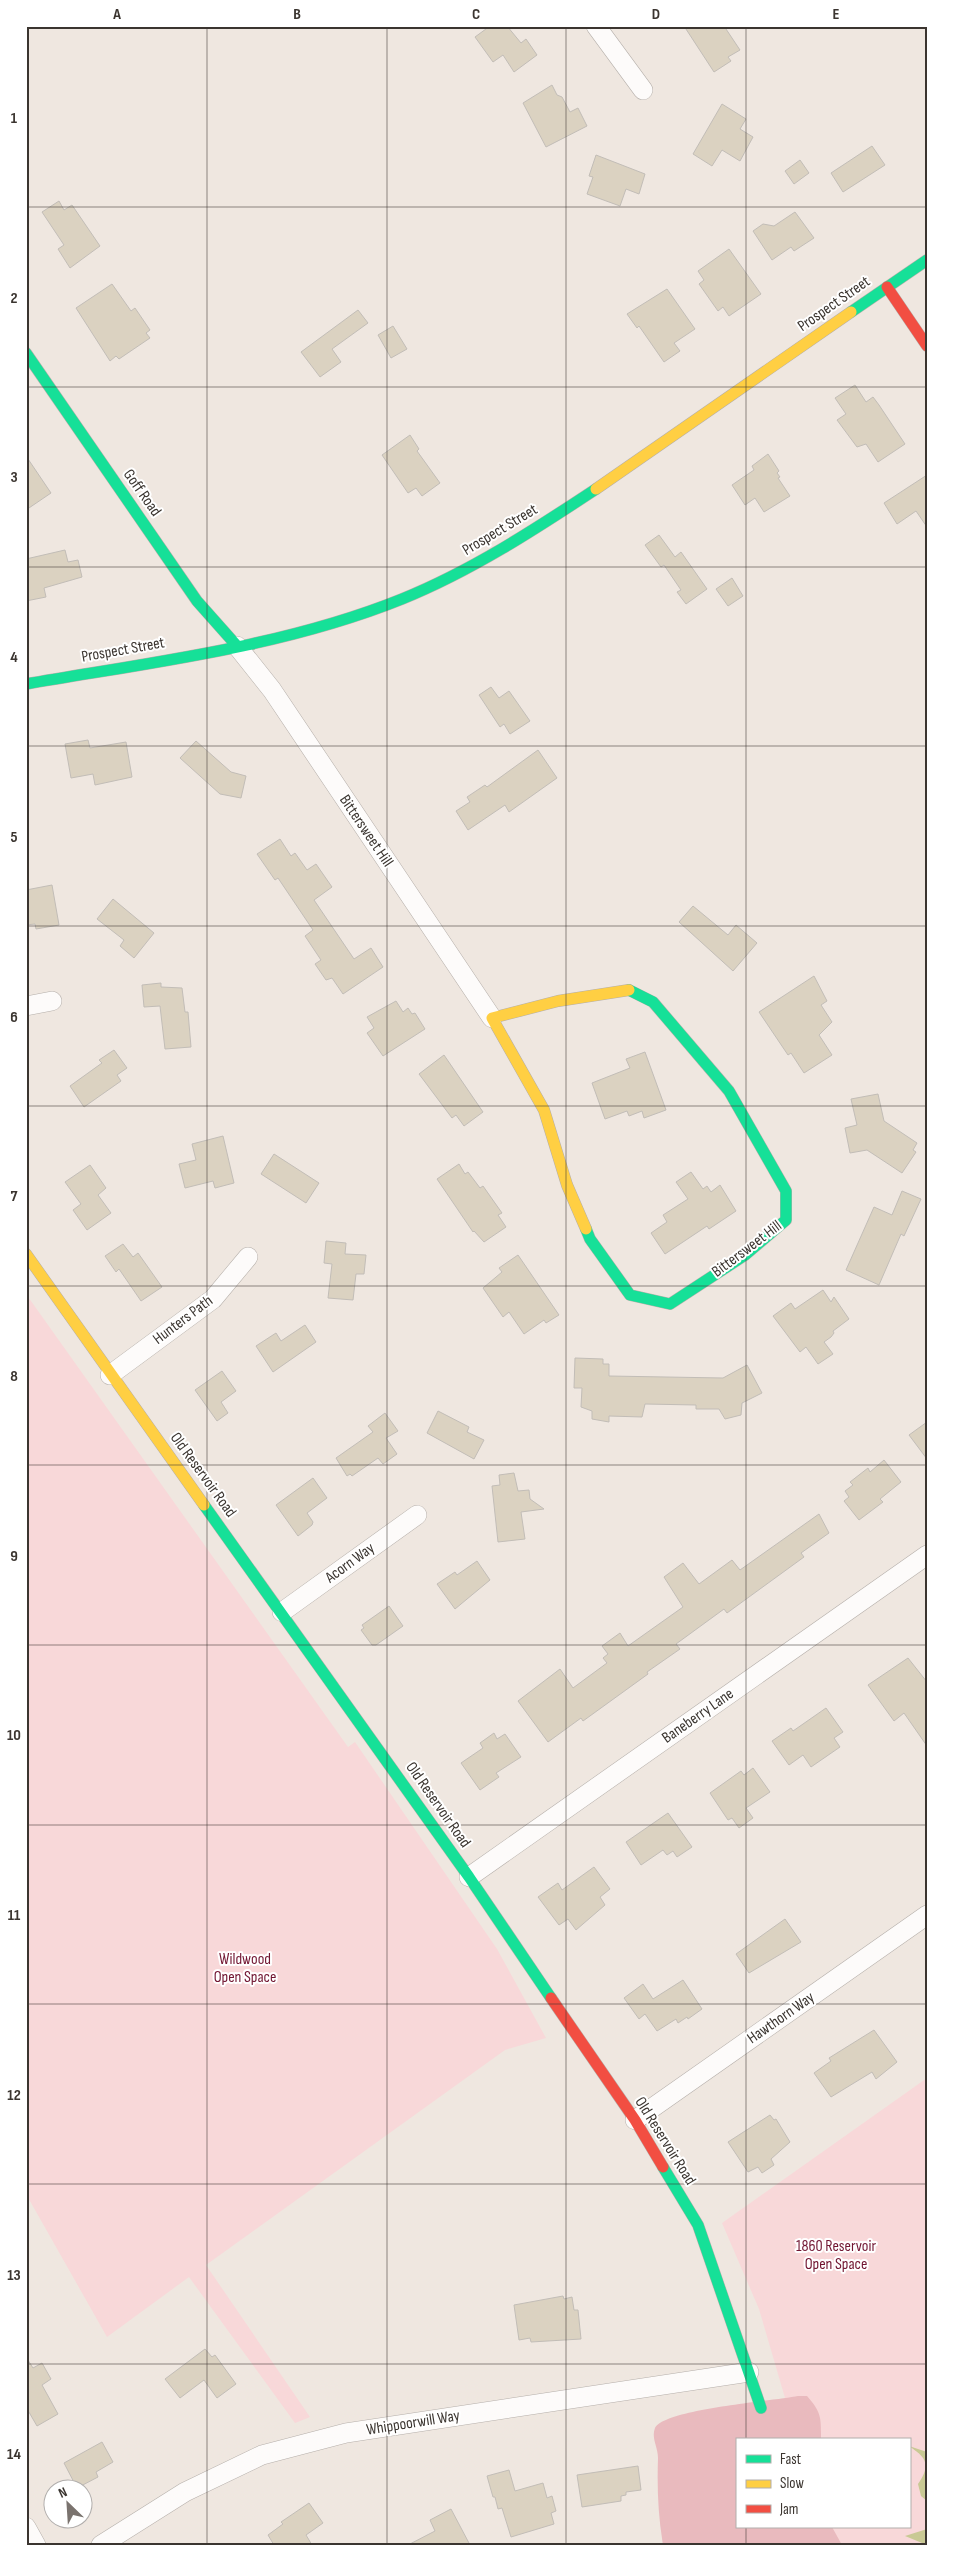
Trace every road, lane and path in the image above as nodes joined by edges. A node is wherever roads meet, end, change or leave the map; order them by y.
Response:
1 (596, 26) edge
2 (643, 90) dead end
3 (927, 260) edge
4 (887, 287) junction
5 (927, 346) edge
6 (26, 353) edge
7 (237, 646) junction
8 (26, 684) edge
9 (52, 1002) dead end
10 (26, 1006) edge
11 (492, 1018) junction
12 (26, 1254) edge
13 (248, 1257) dead end
14 (110, 1375) junction
15 (417, 1515) dead end
16 (927, 1554) edge
17 (282, 1612) junction
18 (469, 1877) junction
19 (927, 1915) edge
20 (635, 2120) junction
21 (749, 2372) junction
22 (761, 2408) dead end
23 (26, 2527) edge
24 (36, 2545) edge
25 (101, 2545) edge

1 - 2 street
3 - 4 street, Prospect Street
4 - 5 street
4 - 7 street, Prospect Street
6 - 7 street, Goff Road
7 - 8 street, Prospect Street
7 - 11 street, Bittersweet Hill
9 - 10 street
11 - 11 street, Bittersweet Hill
12 - 14 street, Old Reservoir Road
13 - 14 street, Hunters Path
14 - 17 street, Old Reservoir Road
15 - 17 street, Acorn Way
16 - 18 street, Baneberry Lane
17 - 18 street, Old Reservoir Road
18 - 20 street, Old Reservoir Road
19 - 20 street, Hawthorn Way
20 - 21 street, Old Reservoir Road
21 - 22 street, Old Reservoir Road
21 - 25 street, Whippoorwill Way
23 - 24 street

